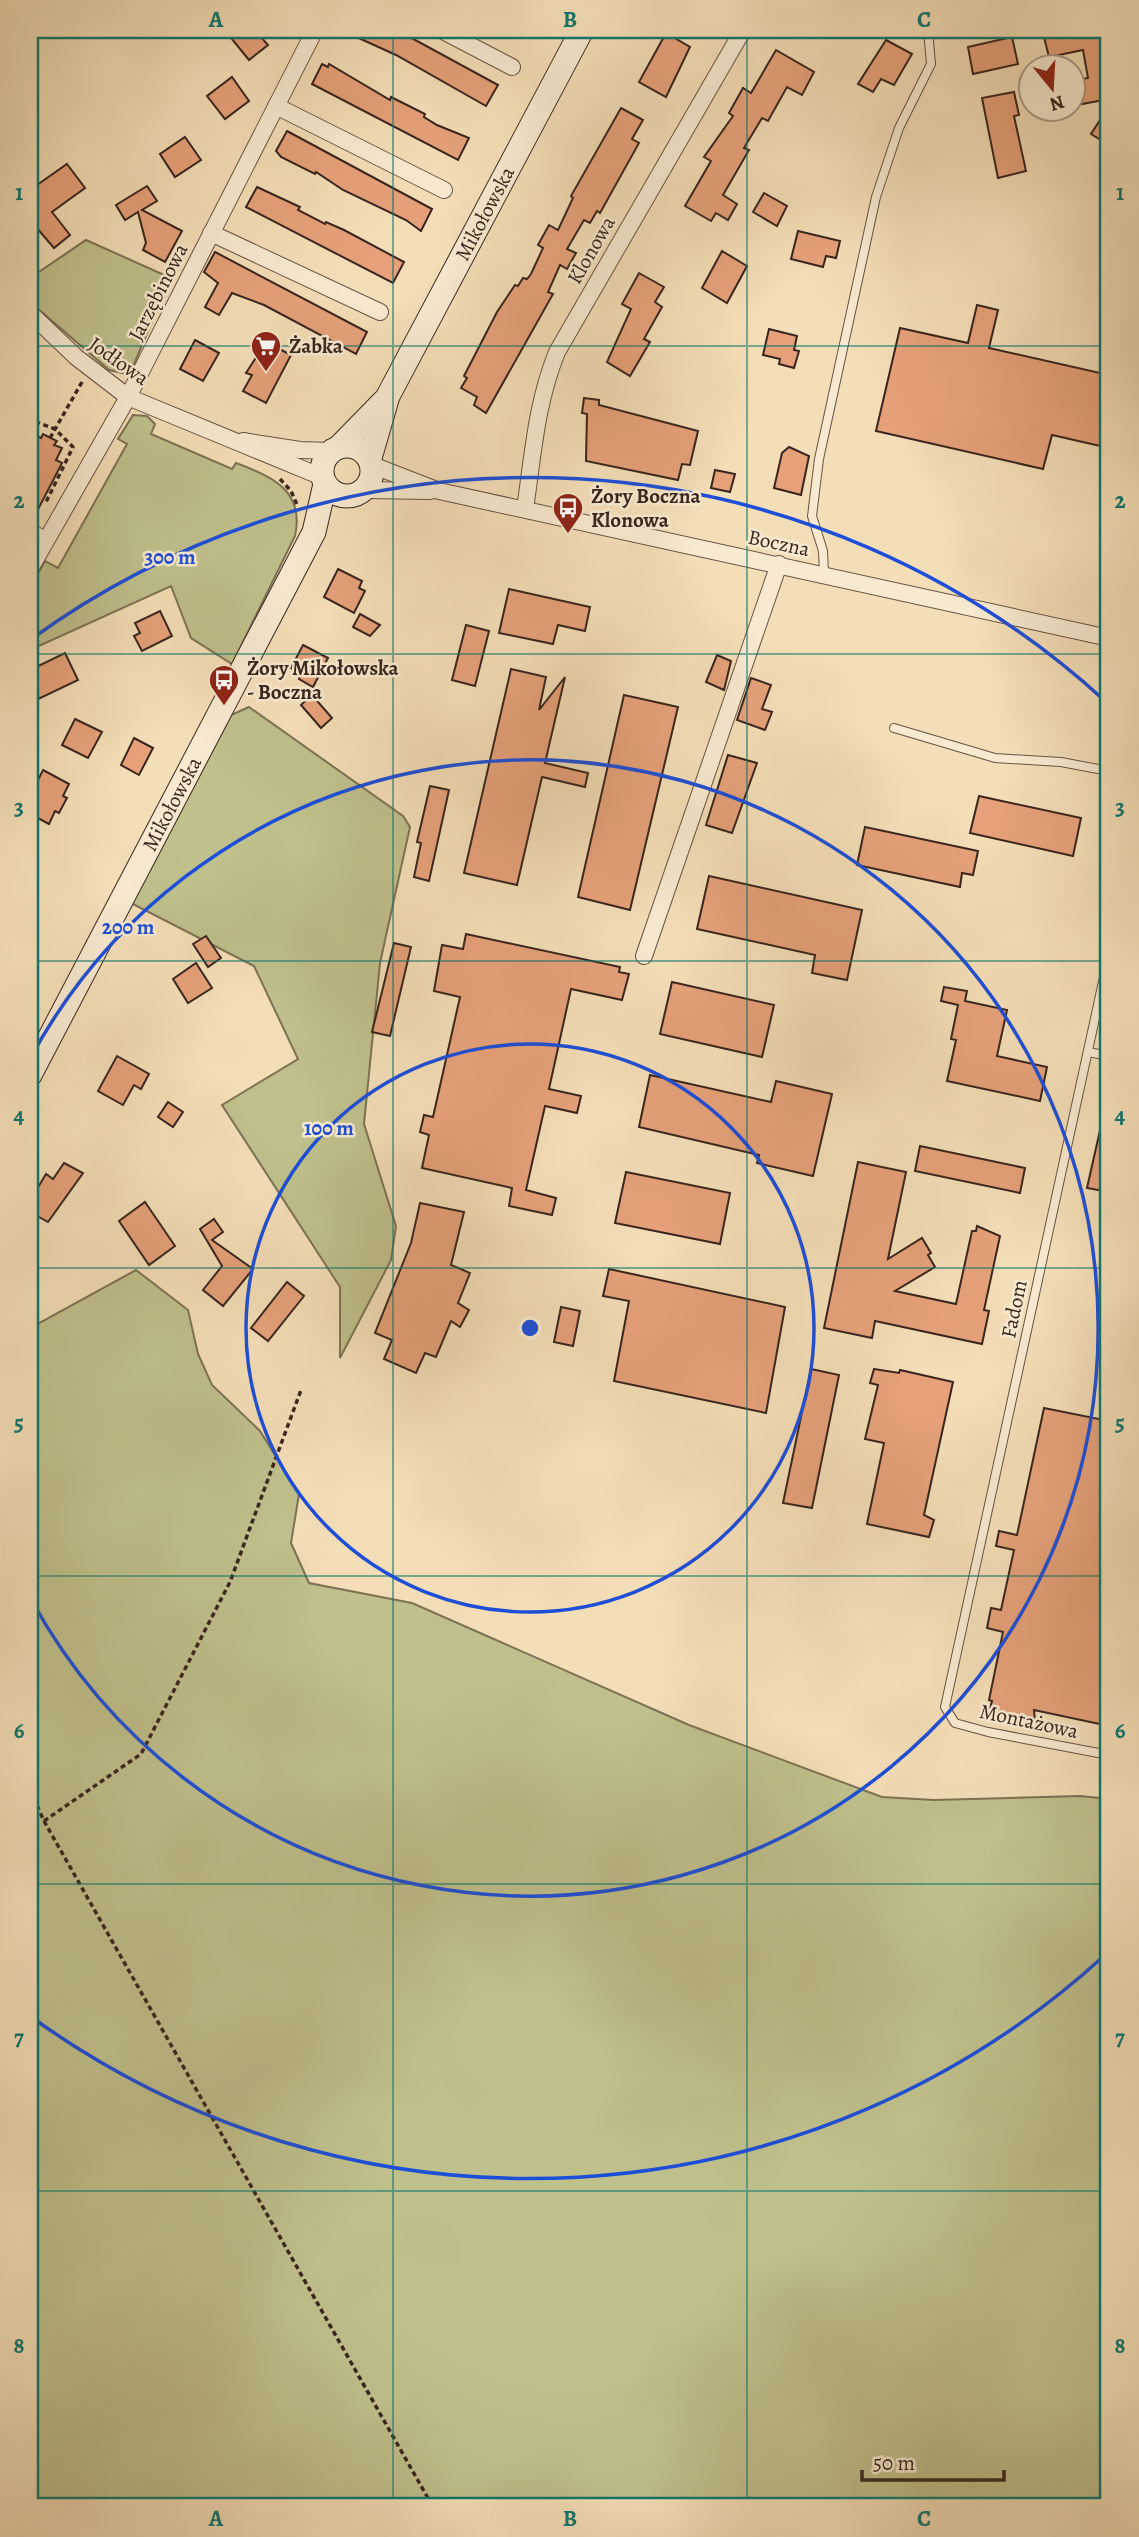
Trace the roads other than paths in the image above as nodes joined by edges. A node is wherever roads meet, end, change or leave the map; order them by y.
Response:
1 (315, 30) edge
2 (441, 30) edge
3 (582, 30) edge
4 (743, 30) edge
5 (928, 30) edge
6 (512, 67) dead end
7 (276, 106) junction
8 (444, 190) dead end
9 (211, 233) junction
10 (380, 312) dead end
11 (30, 313) edge
12 (388, 396) junction
13 (128, 397) junction
14 (235, 440) junction
15 (335, 449) junction
16 (371, 462) junction
17 (324, 480) junction
18 (439, 491) junction
19 (356, 493) junction
20 (524, 509) junction
21 (32, 528) edge
22 (314, 532) junction
23 (48, 537) junction
24 (779, 564) junction
25 (30, 569) edge
26 (824, 575) junction
27 (1109, 638) edge
28 (894, 729) dead end
29 (1109, 771) edge
30 (1109, 954) edge
31 (644, 956) dead end
32 (1088, 1052) junction
33 (1109, 1056) edge
34 (30, 1075) edge
35 (953, 1671) joint
36 (1109, 1755) edge

1 - 7 street, Jarzębinowa
2 - 6 street
3 - 12 street, Mikołowska
4 - 20 street, Klonowa
5 - 26 lane
7 - 8 street
7 - 9 street, Jarzębinowa
9 - 10 street
9 - 13 street, Jarzębinowa
11 - 13 street, Jodłowa
12 - 15 street, Mikołowska
12 - 16 street, Mikołowska
13 - 14 street, Jodłowa
13 - 23 street, Jarzębinowa
14 - 15 street, Jodłowa
14 - 17 street, Jodłowa
15 - 16 street
15 - 17 street
16 - 18 street, Boczna
16 - 19 street
17 - 19 street
17 - 22 street, Mikołowska
18 - 19 street, Boczna
18 - 20 street, Boczna
19 - 22 street, Mikołowska
20 - 24 street, Boczna
21 - 23 lane
22 - 34 street, Mikołowska
23 - 25 street, Jarzębinowa
24 - 26 street, Boczna
24 - 31 street
26 - 27 street, Boczna
28 - 29 lane
30 - 32 lane, Fadom
32 - 33 lane
32 - 35 lane, Fadom
35 - 36 lane, Montażowa

